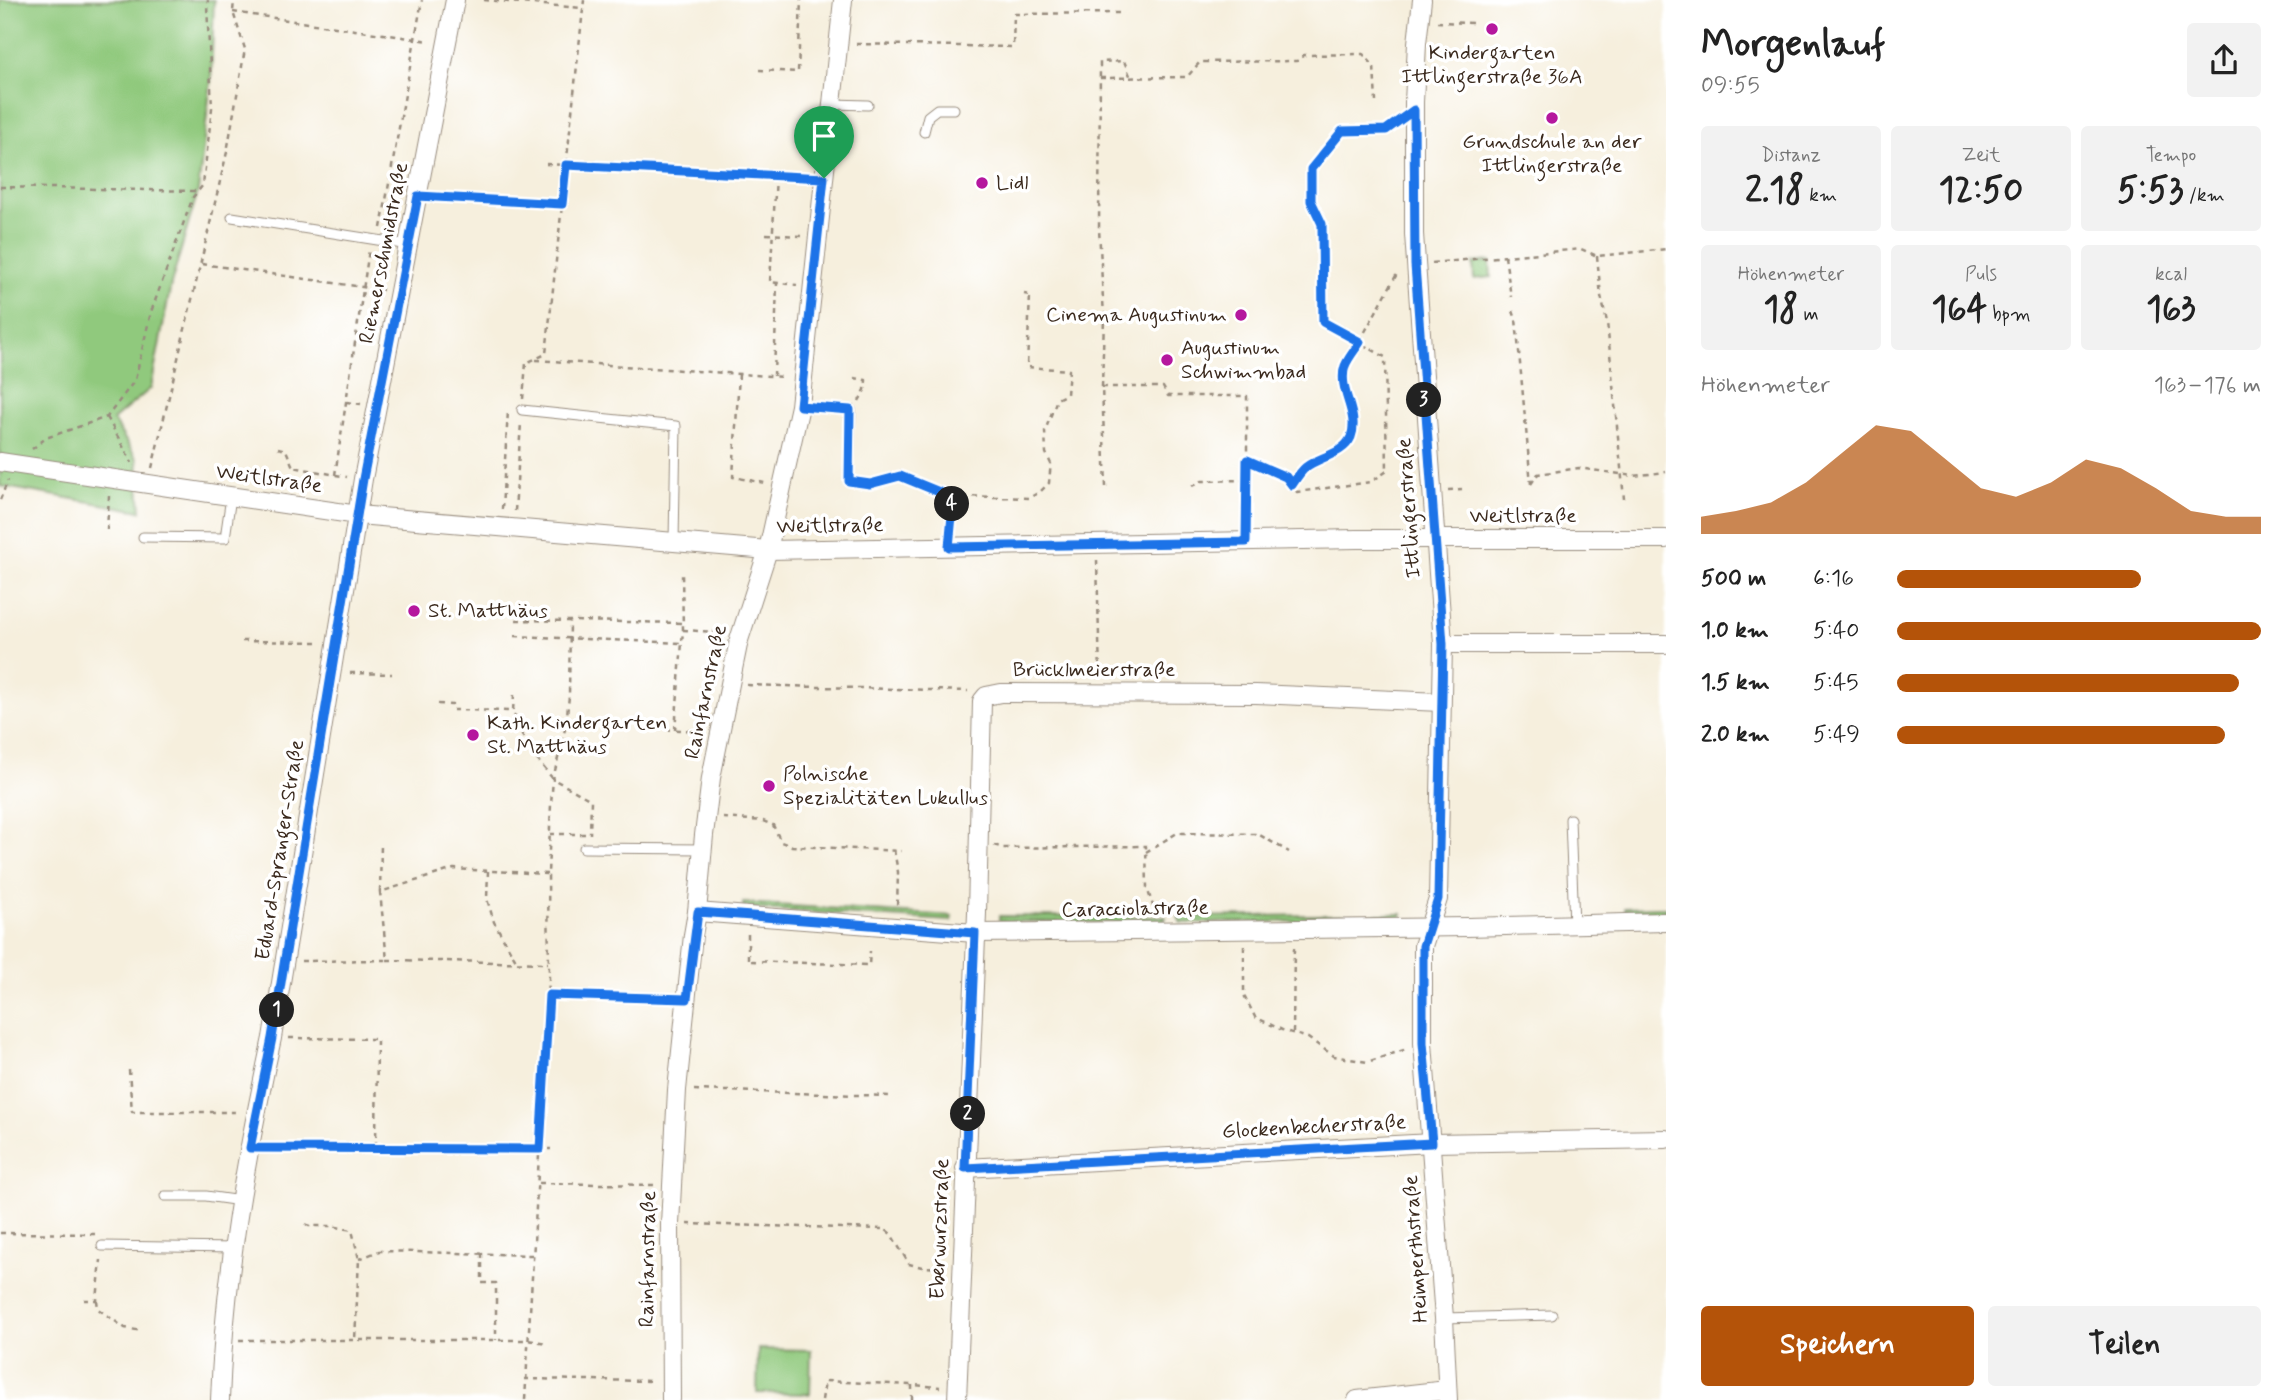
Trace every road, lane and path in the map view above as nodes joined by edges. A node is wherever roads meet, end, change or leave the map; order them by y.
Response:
1 (208, 0) edge
2 (234, 0) edge
3 (455, 0) edge
4 (484, 0) edge
5 (584, 0) edge
6 (801, 0) edge
7 (843, 0) edge
8 (1422, 0) edge
9 (540, 2) edge
10 (583, 8) junction
11 (233, 12) junction
12 (1119, 13) dead end
13 (1419, 22) junction
14 (1475, 23) dead end
15 (447, 43) junction
16 (839, 43) junction
17 (759, 70) dead end
18 (1100, 78) junction
19 (1131, 78) junction
20 (1376, 102) dead end
21 (832, 104) junction
22 (869, 106) dead end
23 (954, 108) dead end
24 (1414, 110) junction
25 (924, 132) dead end
26 (546, 164) dead end
27 (566, 165) junction
28 (776, 176) junction
29 (824, 178) junction
30 (0, 187) edge
31 (198, 191) junction
32 (418, 196) junction
33 (562, 204) junction
34 (232, 217) dead end
35 (766, 234) dead end
36 (773, 234) junction
37 (818, 237) junction
38 (409, 244) junction
39 (1666, 249) edge
40 (1505, 256) junction
41 (1597, 256) junction
42 (201, 264) junction
43 (1409, 265) junction
44 (763, 282) dead end
45 (770, 282) junction
46 (777, 283) junction
47 (813, 286) junction
48 (400, 293) junction
49 (1024, 294) dead end
50 (1511, 297) dead end
51 (1513, 311) dead end
52 (1360, 342) junction
53 (533, 360) junction
54 (738, 374) junction
55 (774, 376) junction
56 (854, 378) dead end
57 (803, 379) junction
58 (1102, 387) junction
59 (800, 406) junction
60 (509, 407) dead end
61 (522, 410) junction
62 (852, 413) junction
63 (107, 417) junction
64 (278, 448) dead end
65 (1247, 460) junction
66 (7, 463) edge
67 (1666, 472) edge
68 (1621, 473) junction
69 (347, 477) dead end
70 (111, 479) junction
71 (1248, 480) junction
72 (140, 484) junction
73 (1292, 485) junction
74 (782, 486) junction
75 (1106, 486) dead end
76 (1192, 486) dead end
77 (1462, 489) dead end
78 (1445, 491) dead end
79 (949, 496) junction
80 (231, 497) junction
81 (1623, 499) dead end
82 (502, 509) dead end
83 (515, 510) dead end
84 (358, 515) junction
85 (107, 530) dead end
86 (143, 537) dead end
87 (1434, 538) junction
88 (1666, 539) edge
89 (674, 542) junction
90 (1246, 542) junction
91 (1096, 545) junction
92 (949, 547) junction
93 (768, 550) junction
94 (682, 573) dead end
95 (516, 620) dead end
96 (570, 621) junction
97 (682, 623) junction
98 (682, 629) junction
99 (716, 632) dead end
100 (515, 636) dead end
101 (570, 637) junction
102 (242, 641) dead end
103 (337, 642) junction
104 (682, 643) junction
105 (1443, 644) junction
106 (1666, 644) edge
107 (332, 673) junction
108 (392, 674) dead end
109 (730, 684) junction
110 (1100, 693) junction
111 (514, 695) dead end
112 (986, 696) junction
113 (1441, 702) junction
114 (438, 704) dead end
115 (513, 711) junction
116 (656, 729) dead end
117 (675, 730) junction
118 (720, 732) junction
119 (553, 779) junction
120 (706, 817) junction
121 (1570, 819) dead end
122 (590, 834) dead end
123 (978, 841) junction
124 (381, 844) dead end
125 (584, 848) dead end
126 (702, 849) junction
127 (894, 850) junction
128 (901, 851) dead end
129 (1146, 852) junction
130 (1289, 852) dead end
131 (488, 870) junction
132 (548, 874) junction
133 (380, 892) junction
134 (897, 908) dead end
135 (698, 912) junction
136 (1155, 912) dead end
137 (1666, 922) edge
138 (1574, 925) junction
139 (1429, 927) junction
140 (748, 931) dead end
141 (975, 933) junction
142 (1294, 942) dead end
143 (1244, 944) dead end
144 (870, 951) dead end
145 (387, 960) junction
146 (285, 961) junction
147 (517, 962) junction
148 (549, 963) junction
149 (549, 995) junction
150 (687, 999) junction
151 (1293, 1033) junction
152 (272, 1038) junction
153 (1423, 1043) junction
154 (129, 1070) dead end
155 (677, 1090) junction
156 (890, 1096) dead end
157 (236, 1112) dead end
158 (1666, 1139) edge
159 (1432, 1143) junction
160 (250, 1148) junction
161 (376, 1148) junction
162 (540, 1149) junction
163 (551, 1149) dead end
164 (965, 1168) junction
165 (538, 1183) junction
166 (672, 1185) junction
167 (165, 1196) dead end
168 (241, 1201) junction
169 (306, 1224) dead end
170 (670, 1224) junction
171 (102, 1246) joint
172 (234, 1248) junction
173 (482, 1254) junction
174 (533, 1255) junction
175 (359, 1259) junction
176 (950, 1268) dead end
177 (84, 1300) dead end
178 (97, 1300) junction
179 (1552, 1315) dead end
180 (1444, 1318) junction
181 (142, 1331) dead end
182 (222, 1340) junction
183 (355, 1340) junction
184 (496, 1340) junction
185 (527, 1340) junction
186 (547, 1343) dead end
187 (524, 1379) junction
188 (671, 1381) junction
189 (912, 1385) junction
190 (957, 1394) edge
191 (1447, 1395) edge
192 (220, 1400) edge
193 (525, 1400) edge
194 (671, 1400) edge
195 (822, 1400) edge
196 (912, 1400) edge
197 (1357, 1400) edge

1 - 31 path
2 - 11 path
3 - 15 street, Riemerschmidstraße
4 - 9 path
5 - 10 path
6 - 17 path
7 - 16 street, Rainfarnstraße
8 - 13 street, Ittlingerstraße
9 - 10 path
10 - 27 path
11 - 15 path
11 - 42 path
12 - 16 path
13 - 14 path
13 - 24 street, Ittlingerstraße
15 - 32 street, Riemerschmidstraße
16 - 21 street, Rainfarnstraße
18 - 19 path
18 - 19 path
18 - 58 path
19 - 20 path
21 - 22 lane
21 - 29 street, Rainfarnstraße
23 - 25 lane
24 - 43 street, Ittlingerstraße
24 - 52 path
26 - 27 path
27 - 28 path
27 - 33 path
28 - 29 path
28 - 36 path
29 - 37 street, Rainfarnstraße
30 - 31 path
31 - 63 path
32 - 33 path
32 - 38 street, Riemerschmidstraße
33 - 53 path
34 - 38 lane
35 - 36 path
36 - 37 path
36 - 45 path
37 - 47 street, Rainfarnstraße
38 - 48 street, Riemerschmidstraße
39 - 41 path
40 - 41 path
40 - 43 path
40 - 50 path
41 - 68 path
42 - 48 path
42 - 72 path
43 - 52 path
43 - 87 street, Ittlingerstraße
44 - 45 path
45 - 46 path
46 - 47 path
46 - 55 path
47 - 57 street, Rainfarnstraße
48 - 84 street, Riemerschmidstraße
49 - 79 path
51 - 68 path
52 - 73 path
52 - 73 path
53 - 54 path
53 - 61 path
54 - 55 path
54 - 74 path
55 - 57 path
56 - 62 path
57 - 59 street, Rainfarnstraße
58 - 65 path
58 - 75 path
59 - 62 lane
59 - 74 street, Rainfarnstraße
60 - 82 path
61 - 83 path
61 - 89 lane
62 - 79 lane
63 - 66 path
63 - 72 path
64 - 69 path
65 - 71 path
65 - 73 path
66 - 70 street, Weitlstraße
67 - 68 path
68 - 81 path
70 - 72 street, Weitlstraße
70 - 85 path
71 - 76 path
71 - 90 path
72 - 80 street, Weitlstraße
74 - 93 street, Rainfarnstraße
77 - 78 path
79 - 92 lane
80 - 84 street, Weitlstraße
80 - 86 lane
84 - 89 street, Weitlstraße
84 - 103 street, Eduard-Spranger-Straße
87 - 88 street, Weitlstraße
87 - 90 street, Weitlstraße
87 - 105 street, Ittlingerstraße
89 - 93 street, Weitlstraße
90 - 91 street, Weitlstraße
91 - 92 street, Weitlstraße
91 - 110 path
92 - 93 street, Weitlstraße
93 - 109 street, Rainfarnstraße
94 - 97 path
95 - 96 path
96 - 97 path
96 - 101 path
97 - 98 path
98 - 99 path
98 - 104 path
100 - 101 path
101 - 104 path
101 - 119 path
102 - 103 path
103 - 107 street, Eduard-Spranger-Straße
104 - 117 path
105 - 106 street
105 - 113 street, Ittlingerstraße
107 - 108 path
107 - 146 street, Eduard-Spranger-Straße
109 - 112 path
109 - 118 street, Rainfarnstraße
110 - 112 street, Brücklmeierstraße
110 - 113 street, Brücklmeierstraße
111 - 115 path
112 - 123 street, Brücklmeierstraße
113 - 139 street, Ittlingerstraße
114 - 115 path
115 - 119 path
116 - 117 path
117 - 118 path
118 - 120 street, Rainfarnstraße
119 - 122 path
119 - 132 path
120 - 126 street, Rainfarnstraße
120 - 127 path
121 - 138 lane
123 - 129 path
123 - 141 street, Brücklmeierstraße
124 - 133 path
125 - 126 lane
126 - 135 street, Rainfarnstraße
127 - 128 path
127 - 134 path
129 - 130 path
129 - 136 path
131 - 132 path
131 - 133 path
131 - 147 path
132 - 148 path
133 - 145 path
135 - 141 street, Caracciolastraße
135 - 150 street, Rainfarnstraße
137 - 138 street, Caracciolastraße
138 - 139 street, Caracciolastraße
139 - 141 street, Caracciolastraße
139 - 153 street, Heimperthstraße
140 - 144 path
141 - 164 street, Eberwurzstraße
142 - 151 path
143 - 151 path
145 - 146 path
145 - 147 path
146 - 152 street, Eduard-Spranger-Straße
147 - 148 path
148 - 149 path
149 - 150 path
149 - 162 path
150 - 155 street, Rainfarnstraße
151 - 153 path
152 - 160 street, Eduard-Spranger-Straße
152 - 161 path
153 - 159 street, Heimperthstraße
154 - 157 path
155 - 156 path
155 - 166 street, Rainfarnstraße
158 - 159 street, Glockenbecherstraße
159 - 164 street, Glockenbecherstraße
159 - 180 street, Heimperthstraße
160 - 161 path
160 - 168 street, Eduard-Spranger-Straße
161 - 162 path
162 - 163 path
162 - 165 path
164 - 190 street, Eberwurzstraße
165 - 166 path
165 - 174 path
166 - 170 street, Rainfarnstraße
167 - 168 lane
168 - 172 street, Eduard-Spranger-Straße
169 - 175 path
170 - 176 path
170 - 188 street, Rainfarnstraße
171 - 172 lane
171 - 178 path
172 - 182 street, Eduard-Spranger-Straße
173 - 174 path
173 - 175 path
173 - 184 path
174 - 185 path
175 - 183 path
177 - 178 path
178 - 181 path
179 - 180 lane
180 - 191 street, Heimperthstraße
182 - 183 path
182 - 192 street, Eduard-Spranger-Straße
183 - 184 path
184 - 185 path
185 - 186 path
185 - 187 path
187 - 188 path
187 - 193 path
188 - 194 street, Rainfarnstraße
189 - 190 path
189 - 195 path
189 - 196 path
191 - 197 street

